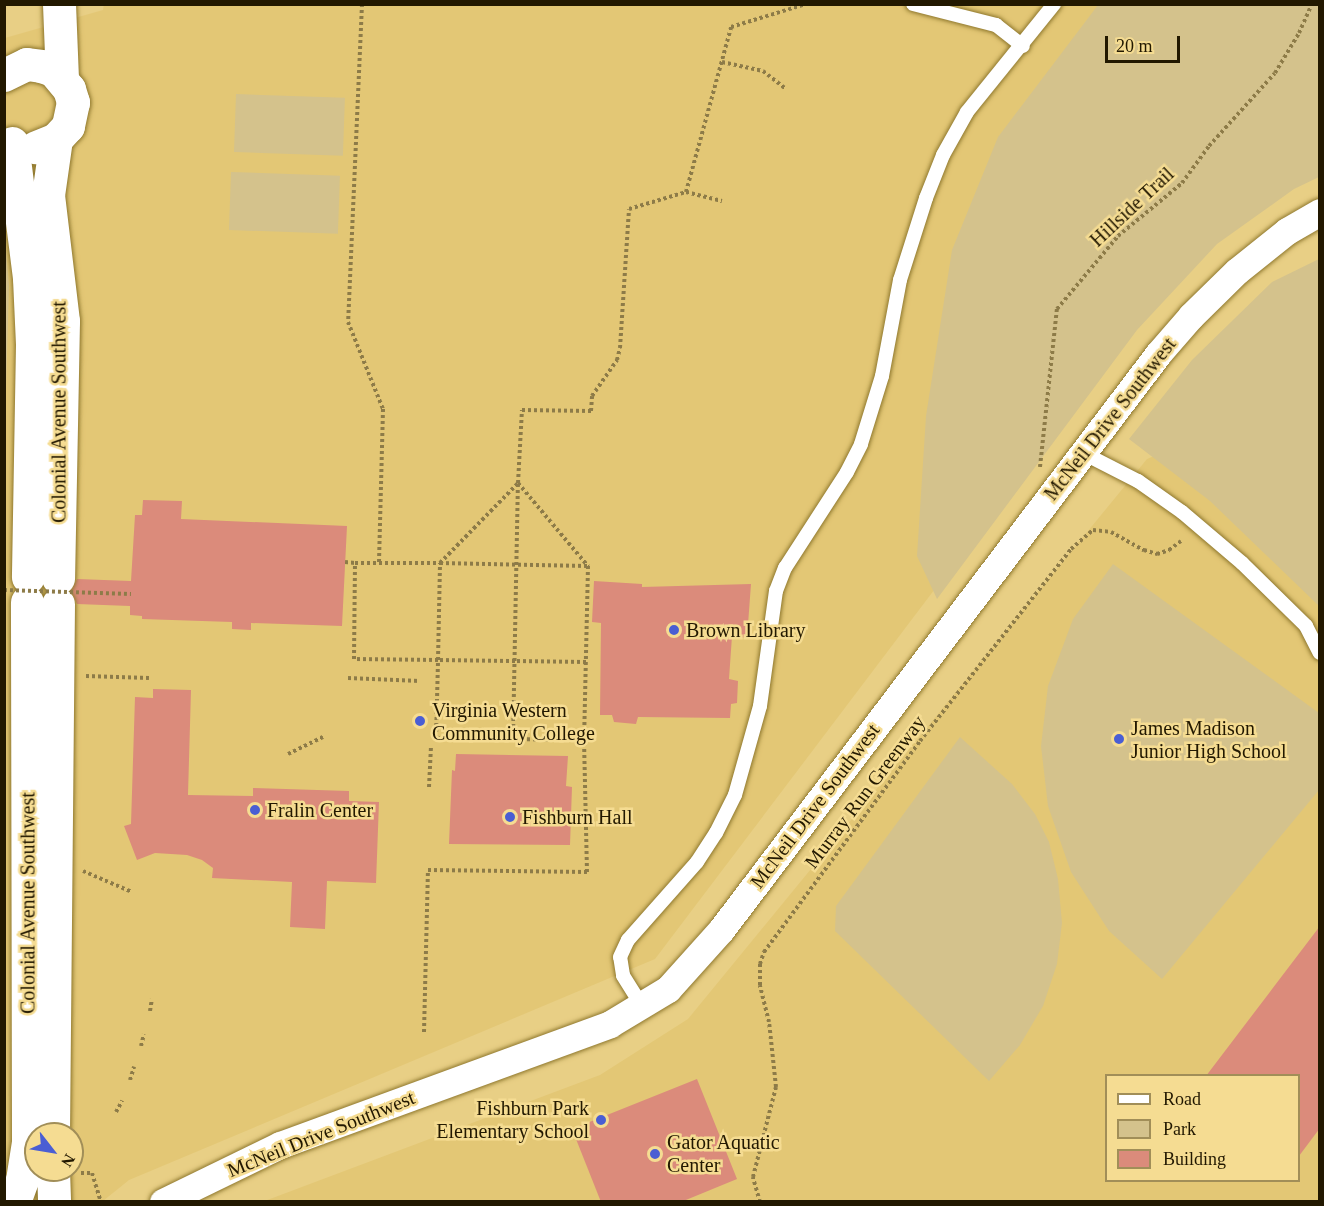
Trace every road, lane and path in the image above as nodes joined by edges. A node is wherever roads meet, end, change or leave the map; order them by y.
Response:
1 (52, 4) edge
2 (59, 4) edge
3 (362, 4) edge
4 (806, 4) edge
5 (914, 4) edge
6 (1054, 4) edge
7 (1312, 4) edge
8 (1023, 46) junction
9 (722, 62) junction
10 (16, 69) edge
11 (62, 79) junction
12 (786, 89) dead end
13 (56, 139) junction
14 (8, 141) edge
15 (686, 192) junction
16 (722, 201) dead end
17 (1320, 212) edge
18 (1083, 453) junction
19 (518, 483) junction
20 (1057, 487) junction
21 (1181, 541) dead end
22 (345, 562) dead end
23 (355, 563) junction
24 (440, 563) junction
25 (379, 564) junction
26 (517, 565) junction
27 (588, 566) junction
28 (35, 590) edge
29 (131, 594) dead end
30 (1320, 653) edge
31 (438, 660) junction
32 (515, 661) junction
33 (586, 662) junction
34 (86, 676) dead end
35 (149, 678) dead end
36 (348, 678) dead end
37 (420, 681) dead end
38 (323, 737) dead end
39 (513, 739) junction
40 (584, 740) junction
41 (430, 746) dead end
42 (288, 754) dead end
43 (429, 787) dead end
44 (82, 871) dead end
45 (132, 892) dead end
46 (152, 999) dead end
47 (642, 1006) junction
48 (150, 1011) dead end
49 (424, 1032) dead end
50 (144, 1034) dead end
51 (141, 1046) dead end
52 (134, 1067) dead end
53 (130, 1080) dead end
54 (122, 1101) dead end
55 (117, 1112) dead end
56 (53, 1122) edge
57 (84, 1172) edge
58 (60, 1182) edge
59 (163, 1201) edge
60 (14, 1202) edge
61 (54, 1202) edge
62 (101, 1202) edge
63 (760, 1202) edge

1 - 10 main road
2 - 11 main road
3 - 25 path
4 - 9 path
5 - 8 lane
6 - 8 lane
7 - 20 path, Hillside Trail
8 - 47 lane
9 - 12 path
9 - 15 path
10 - 11 main road
11 - 13 main road
13 - 14 main road
13 - 28 main road, Colonial Avenue Southwest
14 - 28 main road, Colonial Avenue Southwest
15 - 16 path
15 - 19 path
17 - 18 street, McNeil Drive Southwest
18 - 20 street, McNeil Drive Southwest
18 - 30 lane
19 - 24 path
19 - 26 path
19 - 27 path
20 - 47 street, McNeil Drive Southwest
21 - 63 path, Murray Run Greenway
22 - 23 path
23 - 25 path
23 - 31 path
24 - 25 path
24 - 26 path
24 - 31 path
26 - 27 path
26 - 32 path
27 - 33 path
28 - 29 path, bridge
28 - 56 main road, Colonial Avenue Southwest
28 - 60 main road, Colonial Avenue Southwest
31 - 32 path
31 - 39 path
32 - 33 path
32 - 39 path
33 - 40 path
34 - 35 path
36 - 37 path
38 - 42 path
39 - 40 path
40 - 49 path
41 - 43 path
44 - 45 path
46 - 48 path
47 - 59 street, McNeil Drive Southwest
50 - 51 path
52 - 53 path
54 - 55 path
57 - 62 path
58 - 61 main road

